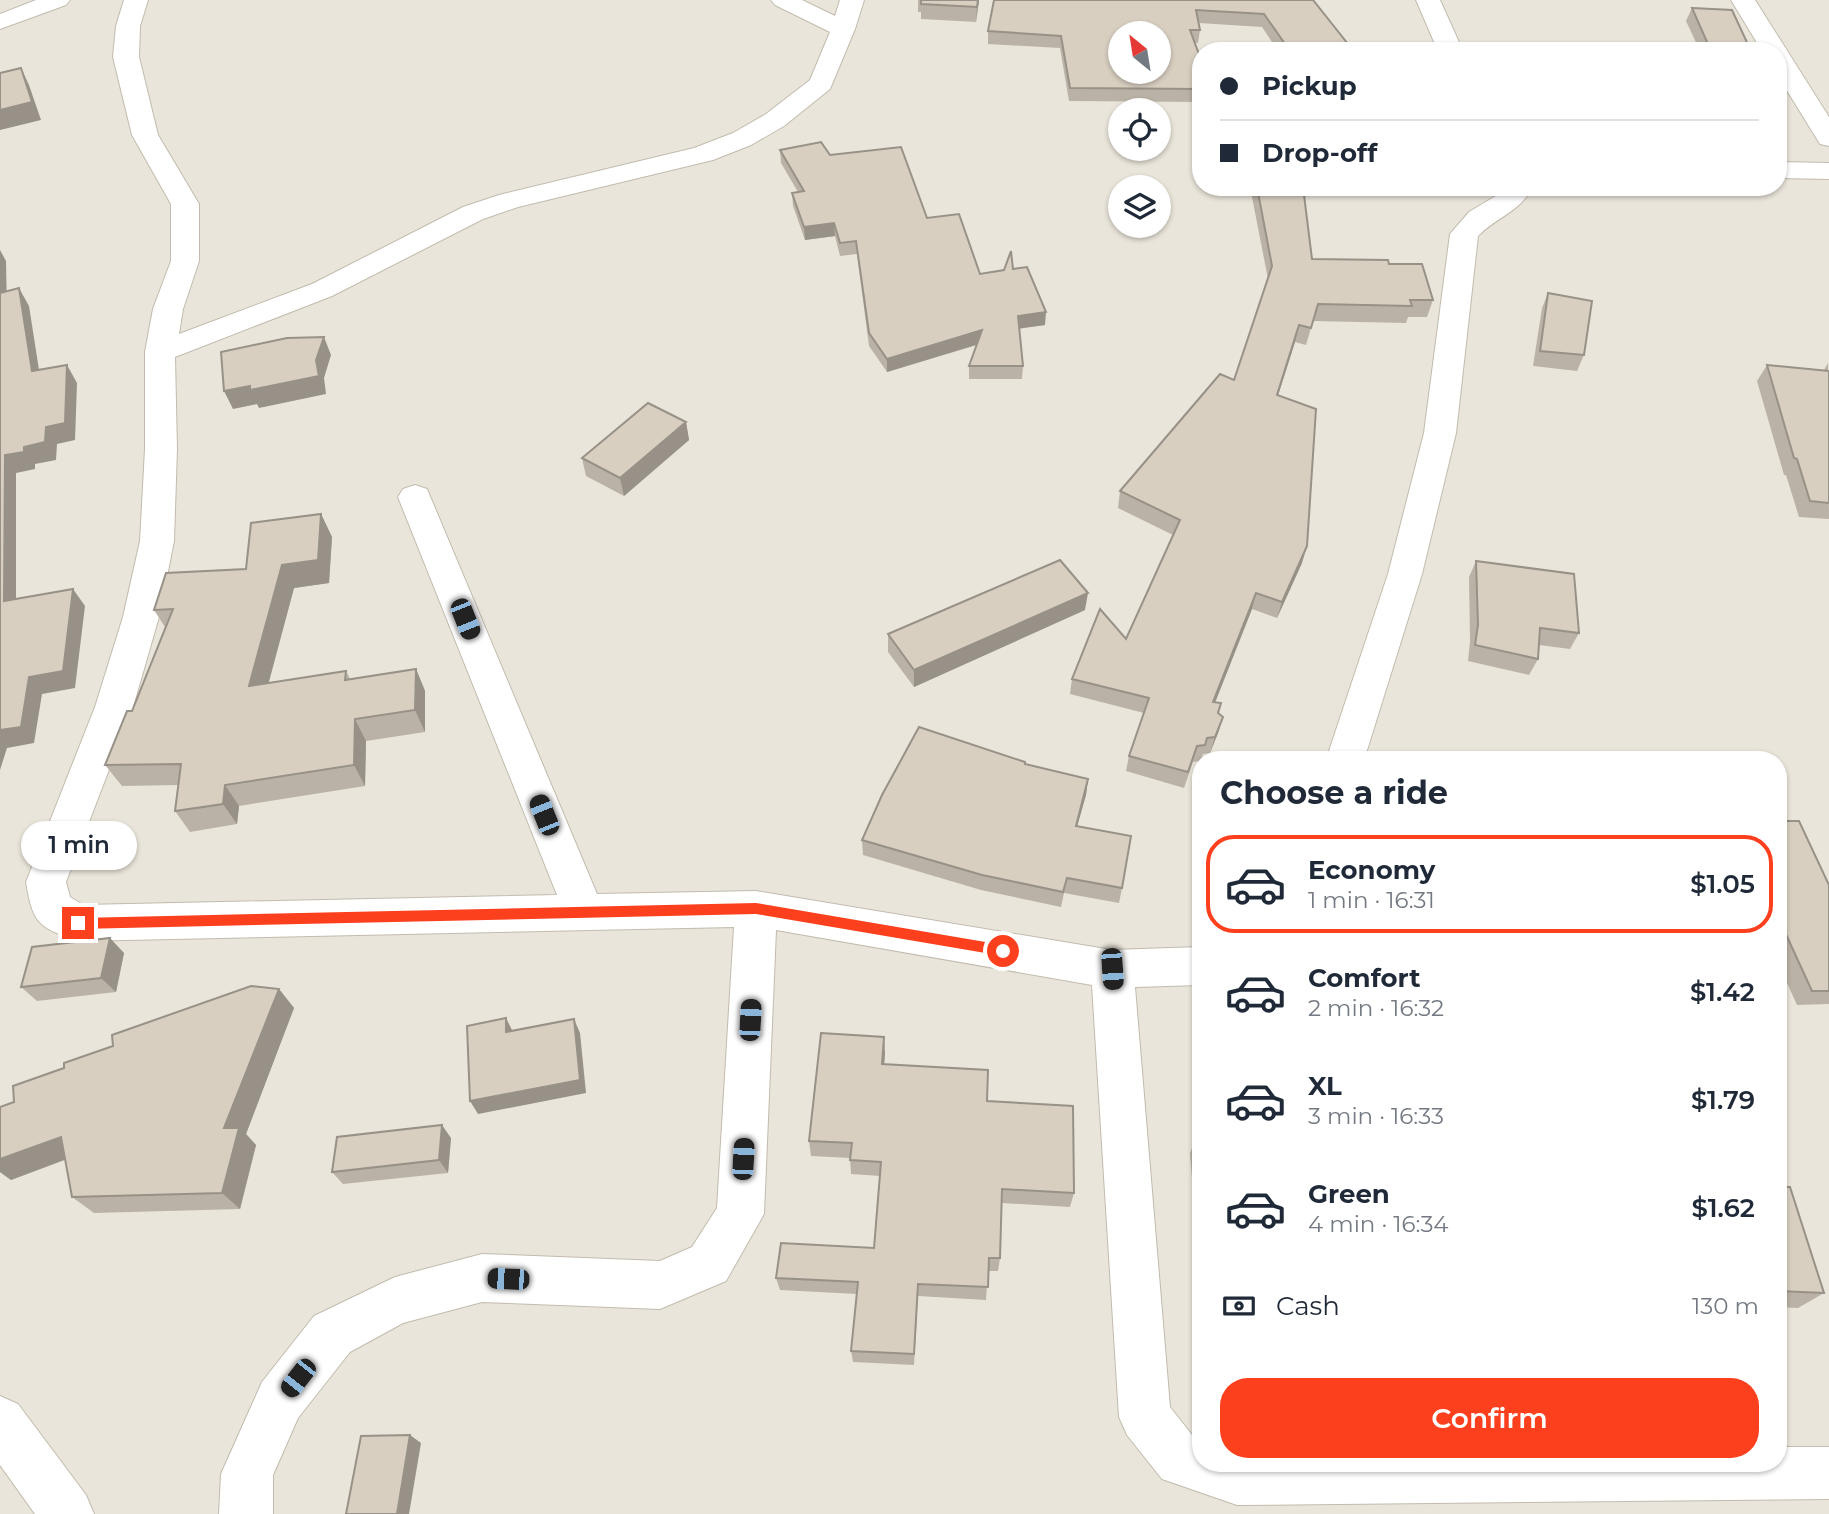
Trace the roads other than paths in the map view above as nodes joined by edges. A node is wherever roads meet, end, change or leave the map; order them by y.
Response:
1 (58, 0) edge
2 (136, 0) edge
3 (783, 0) edge
4 (852, 0) edge
5 (1428, 0) edge
6 (1743, 0) edge
7 (0, 22) edge
8 (844, 29) junction
9 (1447, 42) edge
10 (1769, 42) edge
11 (1787, 70) edge
12 (1829, 138) edge
13 (1787, 170) edge
14 (1829, 171) edge
15 (1513, 196) edge
16 (160, 352) junction
17 (415, 497) dead end
18 (1348, 751) edge
19 (756, 909) junction
20 (584, 912) junction
21 (1192, 966) edge
22 (1112, 969) junction
23 (0, 1422) edge
24 (1192, 1465) edge
25 (1215, 1472) edge
26 (1829, 1473) edge
27 (67, 1514) edge
28 (246, 1514) edge

1 - 7 street
2 - 16 street
3 - 8 street
4 - 8 street
5 - 9 street
6 - 10 street
8 - 16 street
11 - 12 street
13 - 14 street
15 - 18 street
16 - 20 street
17 - 20 street
19 - 20 street
19 - 22 street
19 - 28 street
21 - 22 street
22 - 24 street
23 - 27 street
25 - 26 street

